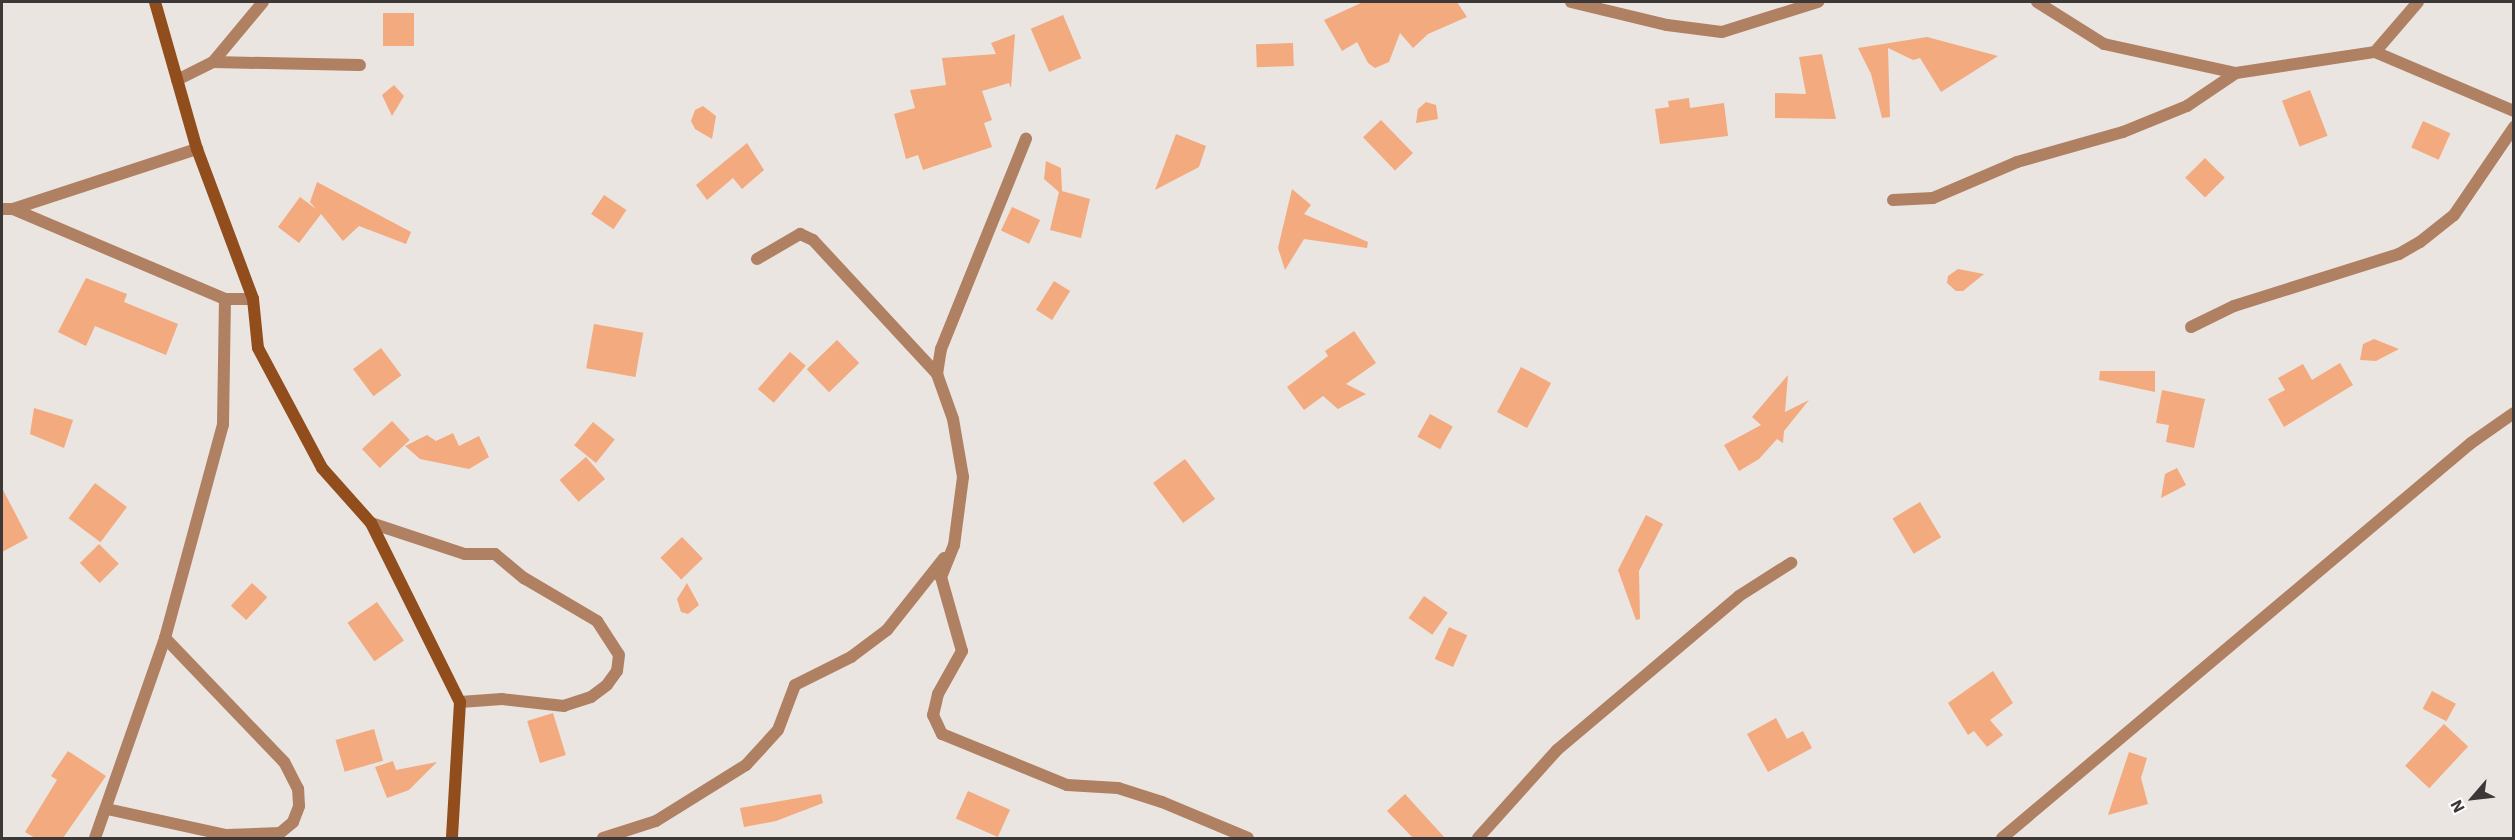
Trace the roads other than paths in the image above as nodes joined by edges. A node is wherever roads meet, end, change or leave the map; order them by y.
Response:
1 (155, 2) edge
2 (263, 2) edge
3 (1571, 2) edge
4 (1818, 2) edge
5 (2037, 2) edge
6 (2418, 2) edge
7 (2375, 52) junction
8 (213, 63) junction
9 (360, 65) dead end
10 (2236, 73) junction
11 (177, 80) junction
12 (2514, 111) edge
13 (2514, 127) edge
14 (1026, 139) dead end
15 (197, 149) junction
16 (1893, 200) dead end
17 (7, 209) edge
18 (757, 259) dead end
19 (225, 299) junction
20 (253, 299) junction
21 (2191, 327) dead end
22 (937, 374) junction
23 (2514, 413) edge
24 (370, 523) junction
25 (954, 545) junction
26 (1791, 563) dead end
27 (165, 638) junction
28 (460, 702) junction
29 (107, 809) junction
30 (95, 838) edge
31 (452, 838) edge
32 (603, 838) edge
33 (1248, 838) edge
34 (1478, 838) edge
35 (2002, 838) edge

1 - 11 street
2 - 8 street
3 - 4 street
5 - 10 street
6 - 7 street
7 - 10 street
7 - 12 street
8 - 9 street
8 - 11 street
10 - 16 street
11 - 15 street
13 - 21 street
14 - 22 street
15 - 17 street
15 - 20 street
17 - 19 street
18 - 22 street
19 - 20 street
19 - 27 street
20 - 24 street
22 - 25 street
23 - 35 street
24 - 28 street
24 - 28 street
25 - 32 street
25 - 33 street
26 - 34 street
27 - 29 street
27 - 29 street
28 - 31 street
29 - 30 street

